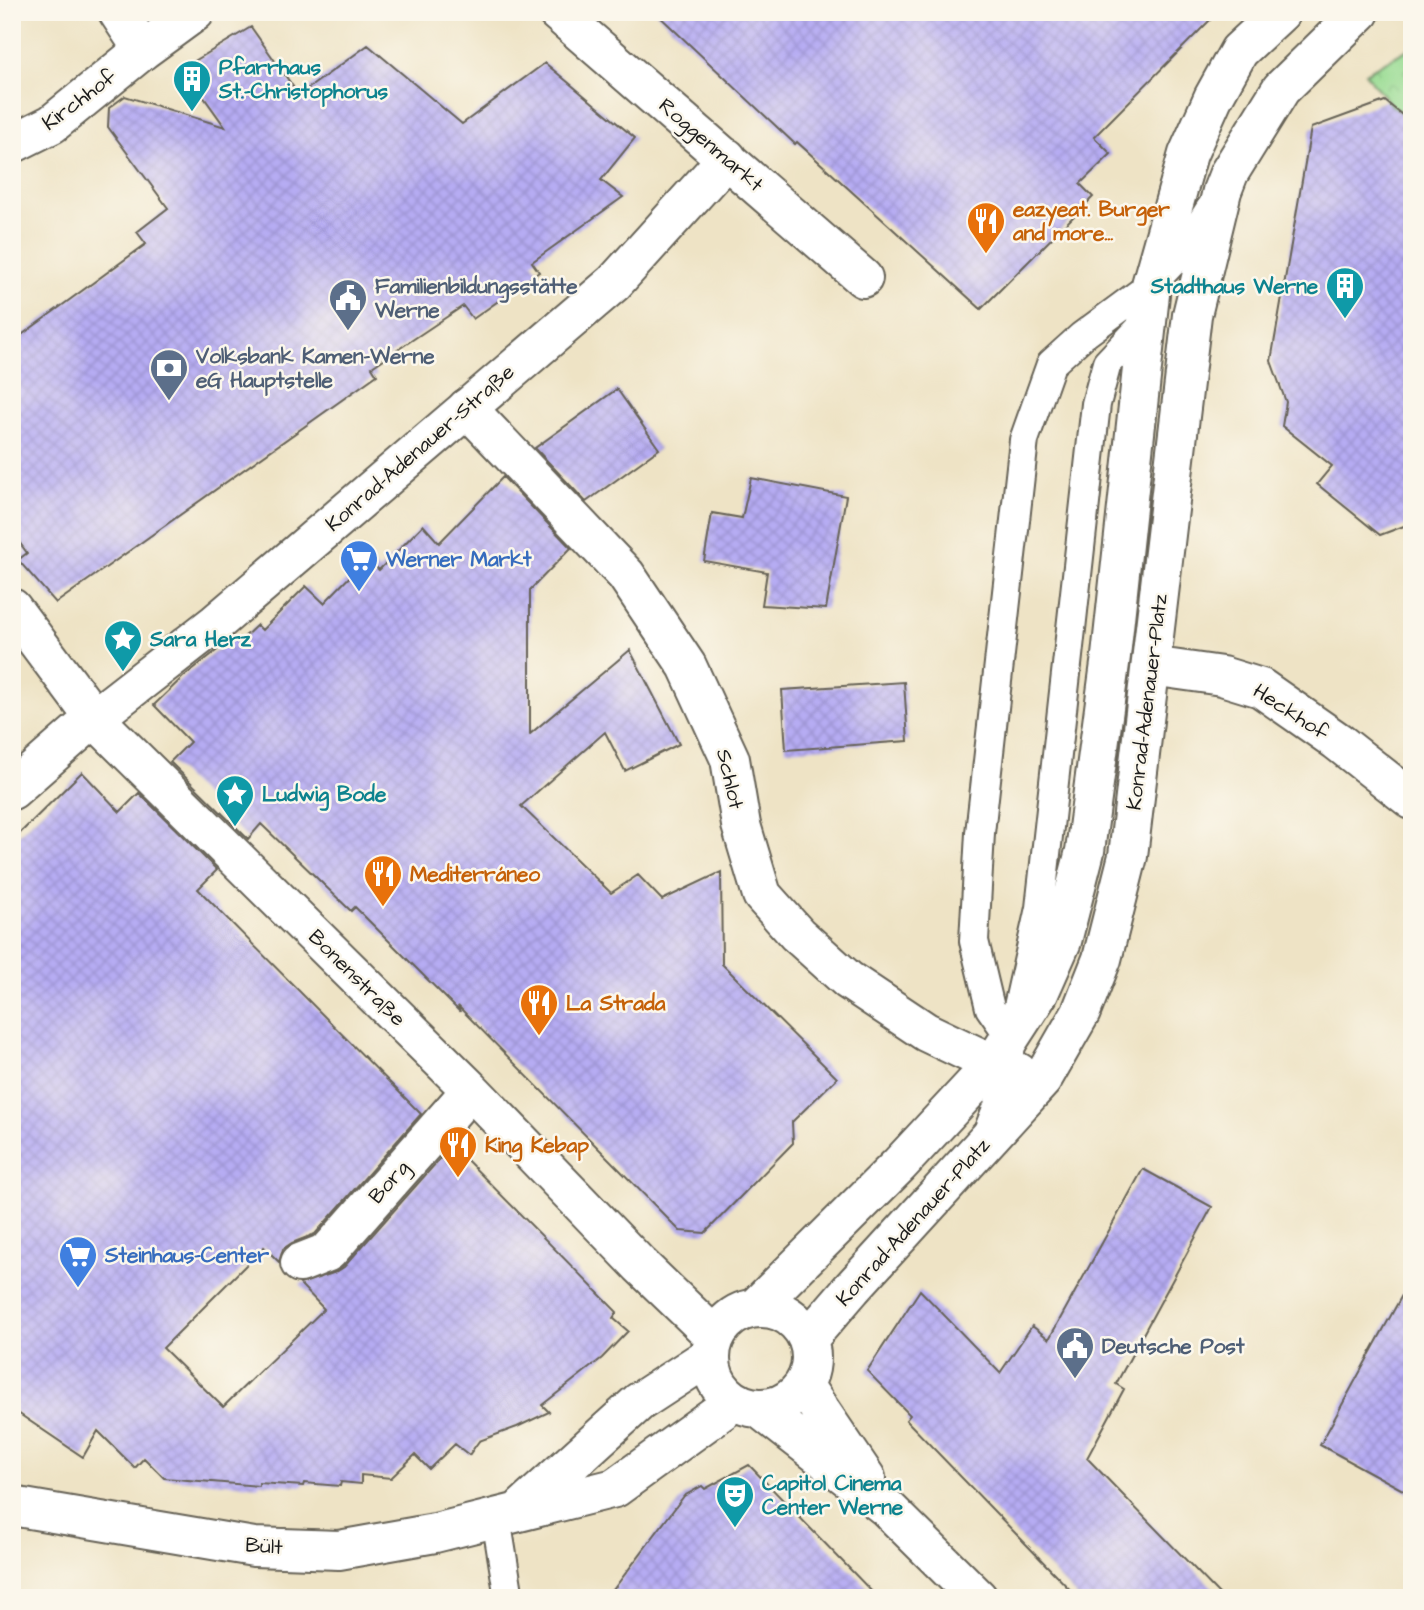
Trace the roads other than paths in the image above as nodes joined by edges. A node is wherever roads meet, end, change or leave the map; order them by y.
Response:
1 (118, 12) edge
2 (195, 12) edge
3 (557, 12) edge
4 (1280, 12) edge
5 (1360, 12) edge
6 (143, 50) junction
7 (12, 144) edge
8 (727, 158) junction
9 (1222, 191) junction
10 (863, 278) dead end
11 (1151, 285) junction
12 (467, 408) junction
13 (12, 608) edge
14 (1151, 666) junction
15 (94, 718) junction
16 (12, 790) edge
17 (1412, 800) edge
18 (1014, 1063) junction
19 (471, 1090) junction
20 (300, 1263) dead end
21 (756, 1307) junction
22 (808, 1339) junction
23 (713, 1346) junction
24 (803, 1385) junction
25 (747, 1405) junction
26 (12, 1506) edge
27 (887, 1508) junction
28 (506, 1516) junction
29 (509, 1598) edge
30 (978, 1598) edge

1 - 6 street
2 - 6 street, Kirchhof
3 - 8 street, Roggenmarkt
4 - 11 street, Konrad-Adenauer-Platz
5 - 9 street, Konrad-Adenauer-Platz
6 - 7 street, Kirchhof
8 - 10 street, Roggenmarkt
8 - 12 street, Konrad-Adenauer-Straße
9 - 11 lane
9 - 14 street, Konrad-Adenauer-Platz
11 - 18 street, Konrad-Adenauer-Platz
11 - 18 lane
12 - 15 street, Konrad-Adenauer-Straße
12 - 18 street, Schlot
13 - 15 street, Bonenstraße
14 - 17 street, Heckhof
14 - 18 street, Konrad-Adenauer-Platz
15 - 16 street, Konrad-Adenauer-Straße
15 - 19 street, Bonenstraße
18 - 21 street, Konrad-Adenauer-Platz
18 - 22 street, Konrad-Adenauer-Platz
19 - 20 street, Borg
19 - 23 street, Bonenstraße
21 - 22 street
21 - 23 street
22 - 24 street
23 - 25 street
23 - 28 street, Bült
24 - 25 street
24 - 27 street
25 - 27 street
25 - 28 street, Bült
26 - 28 street, Bült
27 - 30 street
28 - 29 lane

